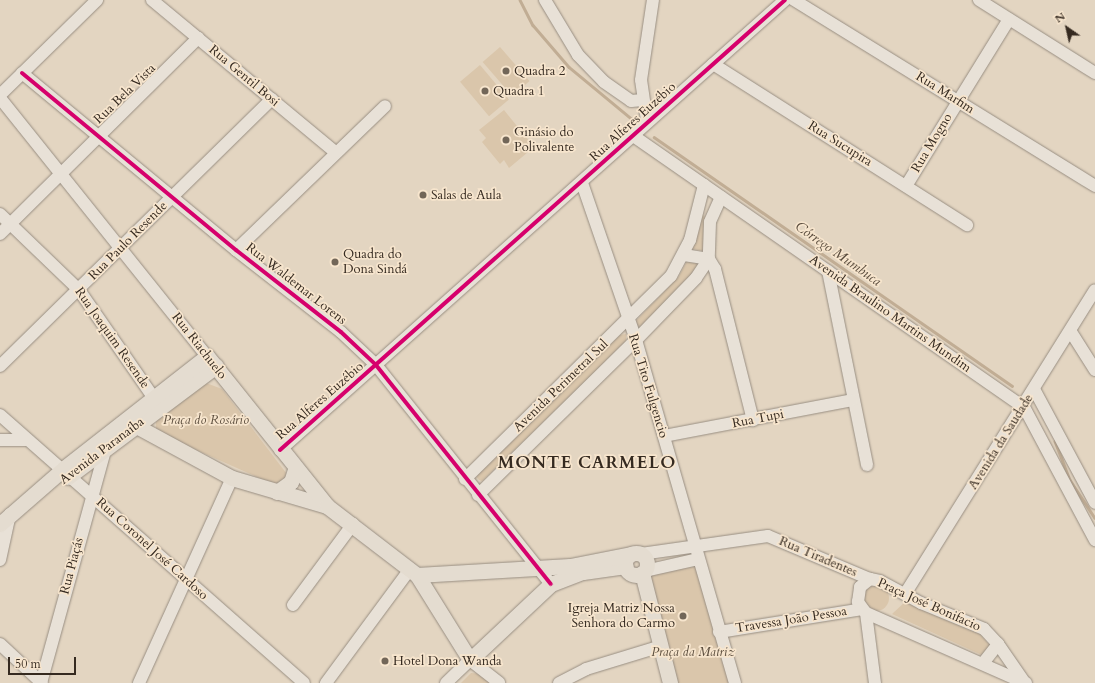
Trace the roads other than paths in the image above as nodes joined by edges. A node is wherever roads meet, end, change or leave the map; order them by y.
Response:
1 (97, 0) edge
2 (152, 0) edge
3 (545, 0) edge
4 (653, 0) edge
5 (785, 0) edge
6 (794, 0) edge
7 (979, 0) edge
8 (1009, 19) junction
9 (198, 38) junction
10 (713, 64) junction
11 (22, 73) junction
12 (1095, 73) edge
13 (0, 95) edge
14 (0, 98) edge
15 (272, 99) junction
16 (642, 100) junction
17 (957, 101) junction
18 (385, 106) dead end
19 (647, 121) junction
20 (96, 135) junction
21 (632, 135) junction
22 (336, 153) junction
23 (60, 172) junction
24 (582, 182) junction
25 (704, 186) junction
26 (906, 186) junction
27 (1095, 186) edge
28 (171, 197) junction
29 (721, 197) junction
30 (0, 214) edge
31 (11, 224) junction
32 (968, 225) dead end
33 (0, 234) edge
34 (122, 248) junction
35 (236, 250) junction
36 (684, 255) junction
37 (709, 259) junction
38 (828, 271) junction
39 (79, 290) junction
40 (1095, 290) edge
41 (628, 320) junction
42 (1071, 332) junction
43 (636, 340) junction
44 (212, 361) junction
45 (376, 365) junction
46 (0, 366) edge
47 (1095, 370) edge
48 (1033, 391) junction
49 (852, 400) junction
50 (157, 402) junction
51 (1025, 406) junction
52 (0, 415) edge
53 (753, 420) junction
54 (129, 423) junction
55 (664, 436) junction
56 (0, 440) edge
57 (27, 440) junction
58 (105, 450) junction
59 (280, 450) junction
60 (867, 465) dead end
61 (295, 470) junction
62 (67, 472) junction
63 (232, 478) junction
64 (465, 478) junction
65 (277, 492) junction
66 (91, 494) junction
67 (478, 495) junction
68 (1095, 503) edge
69 (328, 506) junction
70 (6, 519) edge
71 (353, 524) junction
72 (1095, 540) edge
73 (693, 544) junction
74 (698, 559) junction
75 (0, 560) edge
76 (636, 565) junction
77 (536, 568) junction
78 (413, 572) junction
79 (870, 579) junction
80 (186, 580) junction
81 (551, 584) junction
82 (905, 594) junction
83 (293, 605) dead end
84 (864, 611) junction
85 (720, 632) junction
86 (0, 644) edge
87 (998, 644) junction
88 (656, 647) junction
89 (470, 660) junction
90 (984, 662) junction
91 (41, 683) edge
92 (139, 683) edge
93 (304, 683) edge
94 (326, 683) edge
95 (446, 683) edge
96 (499, 683) edge
97 (559, 683) edge
98 (660, 683) edge
99 (670, 683) edge
100 (735, 683) edge
101 (874, 683) edge
102 (1026, 683) edge

1 - 11 street
2 - 9 street, Rua Gentil Bosi
3 - 16 street
4 - 16 street
5 - 10 street, Rua Alferes Euzébio
6 - 17 street, Rua Marfim
7 - 8 street
8 - 12 street
8 - 17 street, Rua Mogno
9 - 15 street, Rua Gentil Bosi
9 - 20 street, Rua Bela Vista
10 - 19 street, Rua Alferes Euzébio
10 - 26 street, Rua Sucupira
11 - 13 street
11 - 20 street, Rua Waldemar Lorens
14 - 23 street, Rua Riachuelo
15 - 22 street, Rua Gentil Bosi
15 - 28 street, Rua Paulo Resende
16 - 19 street
17 - 26 street, Rua Mogno
17 - 27 street, Rua Marfim
18 - 22 street
19 - 21 street, Rua Alferes Euzébio
20 - 23 street, Rua Bela Vista
20 - 28 street, Rua Waldemar Lorens
21 - 24 street, Rua Alferes Euzébio
21 - 25 street, Avenida Braulino Martins Mundim
22 - 35 street
23 - 31 street, Rua Bela Vista
23 - 34 street, Rua Riachuelo
24 - 41 street, Rua Tito Fulgencio
24 - 45 street, Rua Alferes Euzébio
25 - 29 street, Avenida Braulino Martins Mundim
25 - 36 street, Avenida Perimetral Sul
26 - 32 street, Rua Sucupira
28 - 34 street, Rua Paulo Resende
28 - 35 street, Rua Waldemar Lorens
29 - 37 street
29 - 38 street, Avenida Braulino Martins Mundim
30 - 31 street, Rua Joaquim Resende
31 - 33 street, Rua Bela Vista
31 - 39 street, Rua Joaquim Resende
34 - 39 street, Rua Paulo Resende
34 - 44 street, Rua Riachuelo
35 - 45 street, Rua Waldemar Lorens
36 - 37 street
36 - 41 street, Avenida Perimetral Sul
37 - 43 street, Avenida Perimetral Sul
37 - 53 street
38 - 49 street
38 - 51 street, Avenida Braulino Martins Mundim
39 - 46 street, Rua Paulo Resende
39 - 50 street, Rua Joaquim Resende
40 - 42 street, Avenida da Saudade
41 - 43 street, Rua Tito Fulgencio
41 - 64 street, Avenida Perimetral Sul
42 - 47 street
42 - 48 street, Avenida da Saudade
43 - 55 street, Rua Tito Fulgencio
43 - 67 street, Avenida Perimetral Sul
44 - 50 main road, Avenida Paranaíba
44 - 59 main road, Rua Riachuelo
45 - 59 street, Rua Alferes Euzébio
45 - 64 street, Rua Waldemar Lorens
48 - 51 street, Avenida da Saudade
48 - 68 street
49 - 53 street, Rua Tupi
49 - 60 street
50 - 54 main road, Avenida Paranaíba
51 - 72 street, Avenida Braulino Martins Mundim
51 - 82 street, Avenida da Saudade
52 - 57 street, Rua Coronel José Cardoso
53 - 55 street, Rua Tupi
54 - 58 main road, Avenida Paranaíba
54 - 62 main road, Avenida Paranaíba
54 - 63 main road
55 - 73 street, Rua Tito Fulgencio
56 - 57 street
57 - 62 street, Rua Coronel José Cardoso
58 - 62 main road, Avenida Paranaíba
58 - 66 street, Rua Piaçás
59 - 61 main road, Rua Riachuelo
61 - 65 main road
61 - 69 main road, Rua Riachuelo
62 - 66 street, Rua Coronel José Cardoso
62 - 70 main road, Avenida Paranaíba
63 - 65 main road
63 - 80 street
64 - 67 street, Rua Waldemar Lorens
65 - 69 main road
66 - 80 street, Rua Coronel José Cardoso
66 - 91 street, Rua Piaçás
67 - 77 street, Rua Waldemar Lorens
69 - 71 main road, Rua Riachuelo
70 - 75 street
71 - 78 main road, Rua Riachuelo
71 - 83 street
73 - 74 street, Rua Tito Fulgencio
73 - 76 street, Rua Tiradentes
73 - 79 street, Rua Tiradentes
74 - 76 street
74 - 85 street, Rua Tito Fulgencio
76 - 77 main road
76 - 81 main road
76 - 88 main road
77 - 78 main road
77 - 81 street, Rua Waldemar Lorens
78 - 89 main road
78 - 94 street
79 - 82 street, Praça José Bonifacio
79 - 84 street, Praça José Bonifacio
80 - 92 street
80 - 93 street, Rua Coronel José Cardoso
81 - 89 main road
82 - 87 street, Praça José Bonifacio
84 - 85 street, Travessa João Pessoa
84 - 90 street, Praça José Bonifacio
84 - 101 street
85 - 100 street, Rua Tito Fulgencio
86 - 91 street
87 - 90 street
87 - 102 street, Praça José Bonifacio
88 - 97 street
88 - 98 main road
88 - 99 main road
89 - 95 street
89 - 96 street
90 - 102 street, Praça José Bonifacio

